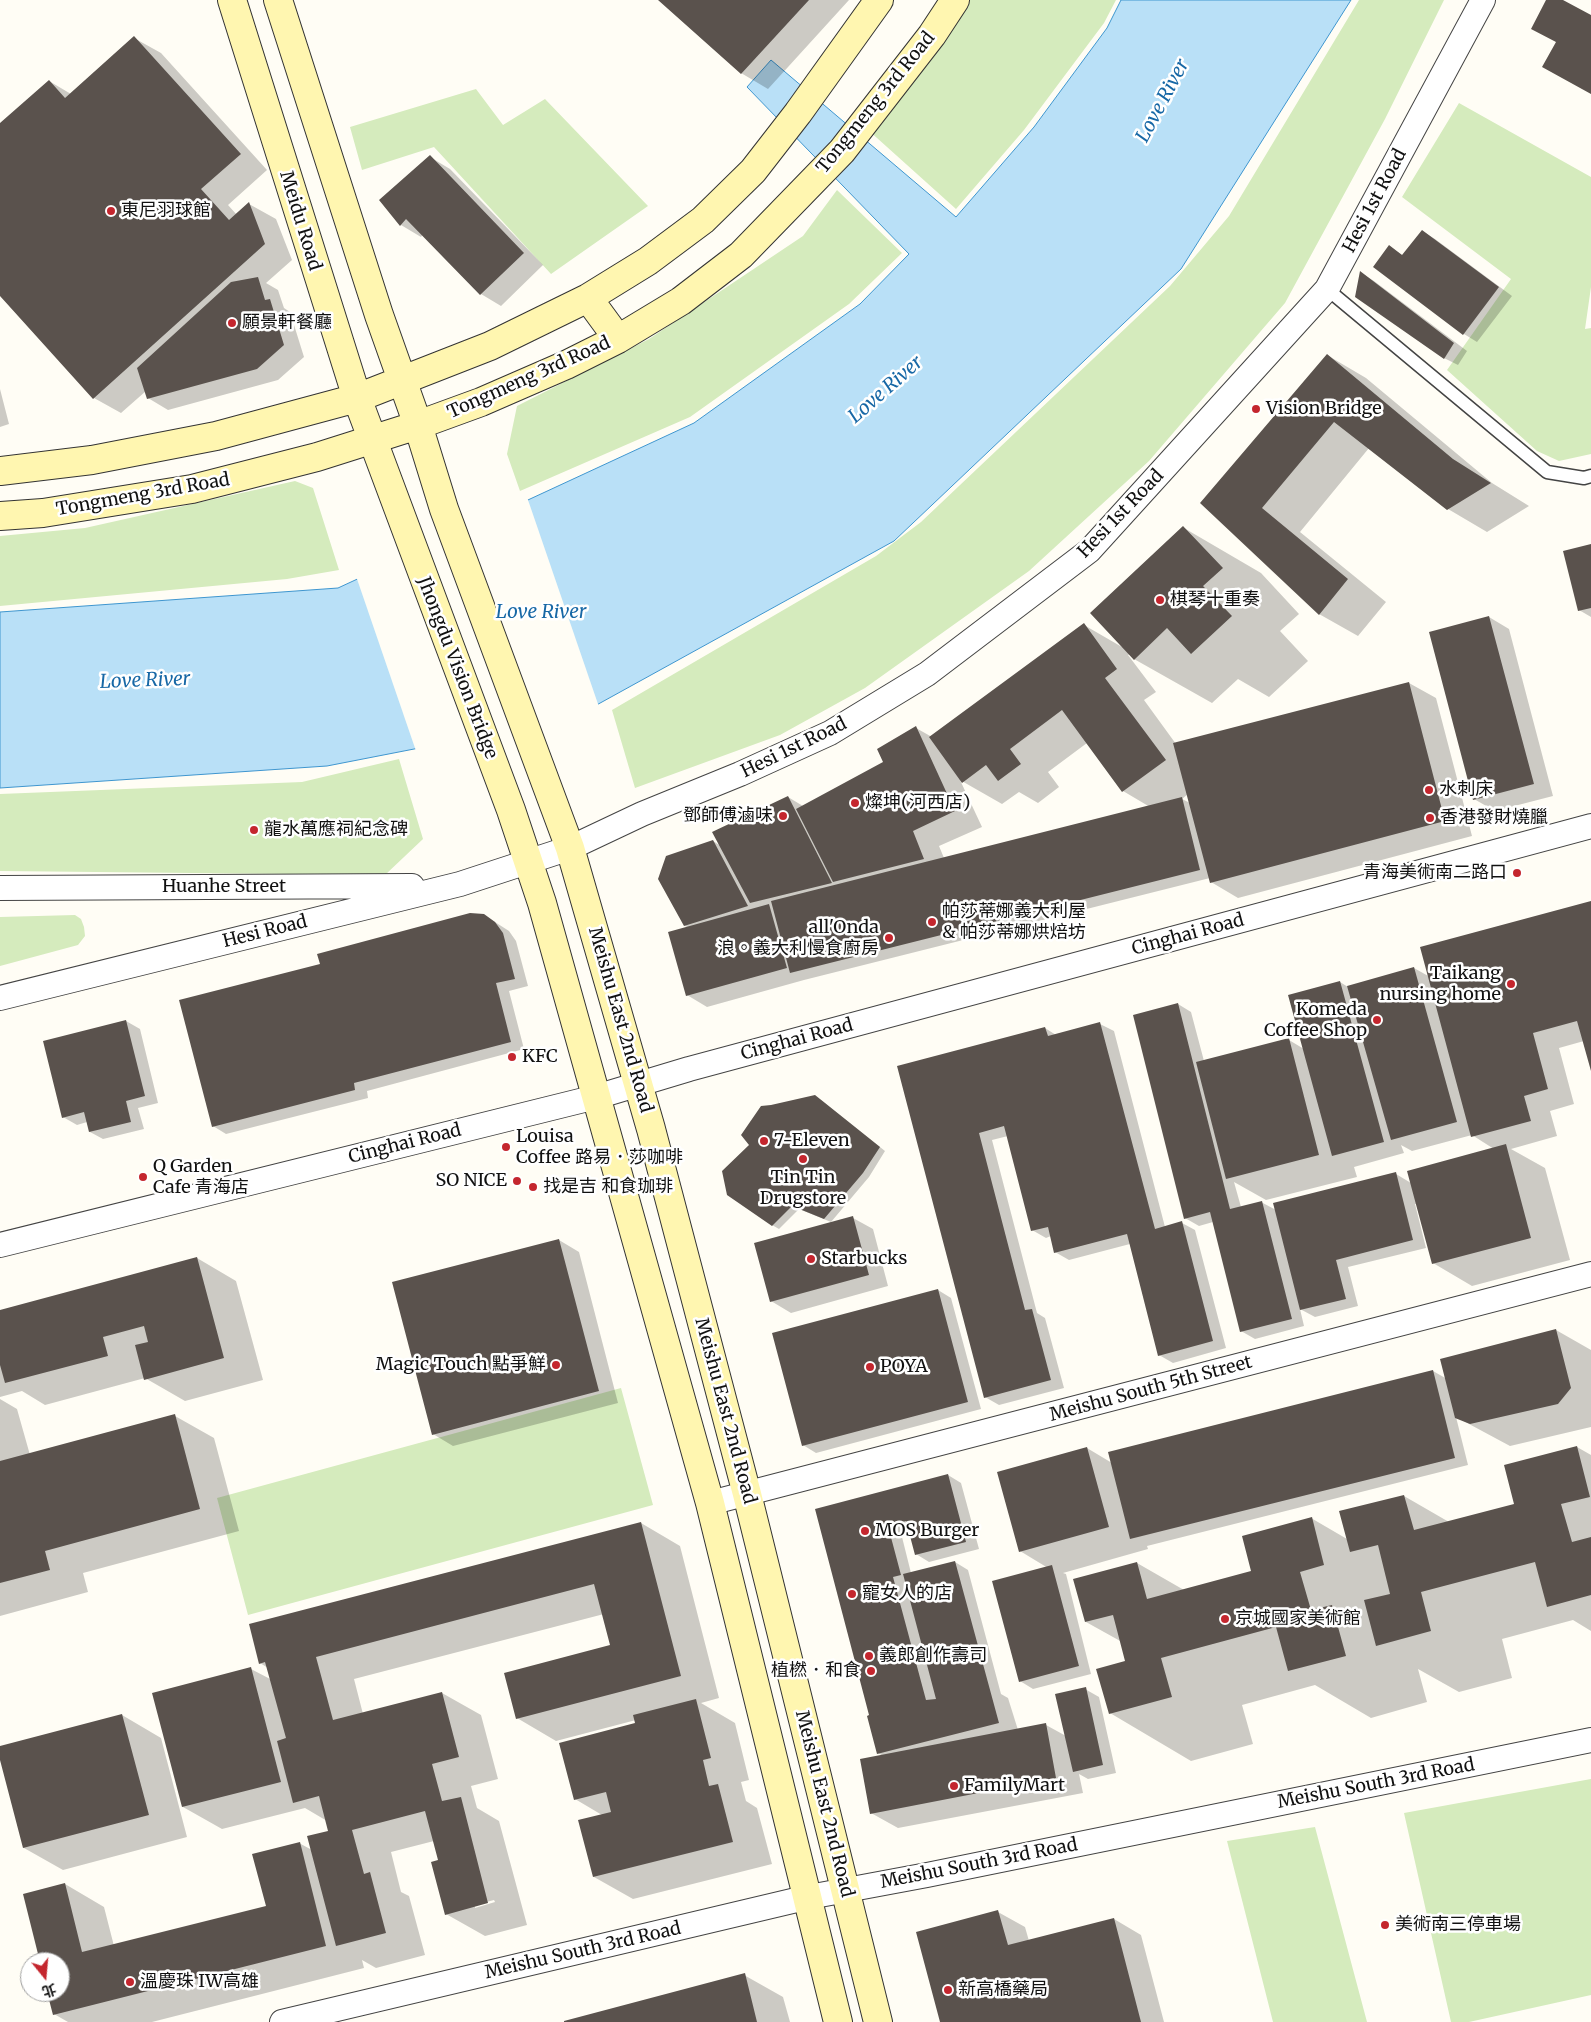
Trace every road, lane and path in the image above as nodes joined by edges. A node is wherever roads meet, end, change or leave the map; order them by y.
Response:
1 (232, 0) edge
2 (278, 0) edge
3 (879, 0) edge
4 (954, 0) edge
5 (1483, 0) edge
6 (1328, 289) junction
7 (588, 298) junction
8 (618, 339) junction
9 (401, 381) junction
10 (357, 398) junction
11 (418, 425) junction
12 (373, 440) junction
13 (0, 471) edge
14 (1591, 476) edge
15 (0, 516) edge
16 (514, 819) joint
17 (1591, 826) edge
18 (570, 848) junction
19 (529, 862) junction
20 (449, 886) junction
21 (0, 888) edge
22 (0, 998) edge
23 (639, 1083) junction
24 (596, 1097) junction
25 (0, 1245) edge
26 (1591, 1274) edge
27 (747, 1494) junction
28 (710, 1504) junction
29 (1591, 1740) edge
30 (846, 1890) junction
31 (809, 1896) junction
32 (291, 2021) edge
33 (838, 2022) edge
34 (878, 2022) edge

1 - 10 street, Meidu Road
2 - 9 street
3 - 7 street
4 - 8 street, Tongmeng 3rd Road
5 - 6 street, Hesi 1st Road
6 - 14 lane
6 - 18 street, Hesi 1st Road
7 - 8 street
7 - 9 street
8 - 11 street, Tongmeng 3rd Road
9 - 10 street
9 - 11 street
10 - 12 street, Meidu Road
10 - 13 street
11 - 12 street, Tongmeng 3rd Road
11 - 18 street, Meishu East 2nd Road
12 - 15 street, Tongmeng 3rd Road
12 - 16 street, Jhongdu Vision Bridge
16 - 19 street, Meishu East 2nd Road
17 - 23 street, Cinghai Road
18 - 19 street, Hesi 1st Road
18 - 23 street, Meishu East 2nd Road
19 - 20 street, Hesi Road
19 - 24 street, Meishu East 2nd Road
20 - 21 street, Huanhe Street
20 - 22 street, Hesi Road
23 - 24 street, Cinghai Road
23 - 27 street, Meishu East 2nd Road
24 - 25 street, Cinghai Road
24 - 28 street, Meishu East 2nd Road
26 - 27 street, Meishu South 5th Street
27 - 28 street, Meishu South 5th Street
27 - 30 street, Meishu East 2nd Road
28 - 31 street, Meishu East 2nd Road
29 - 30 street, Meishu South 3rd Road
30 - 31 street, Meishu South 3rd Road
30 - 34 street, Meishu East 2nd Road
31 - 32 street, Meishu South 3rd Road
31 - 33 street, Meishu East 2nd Road

